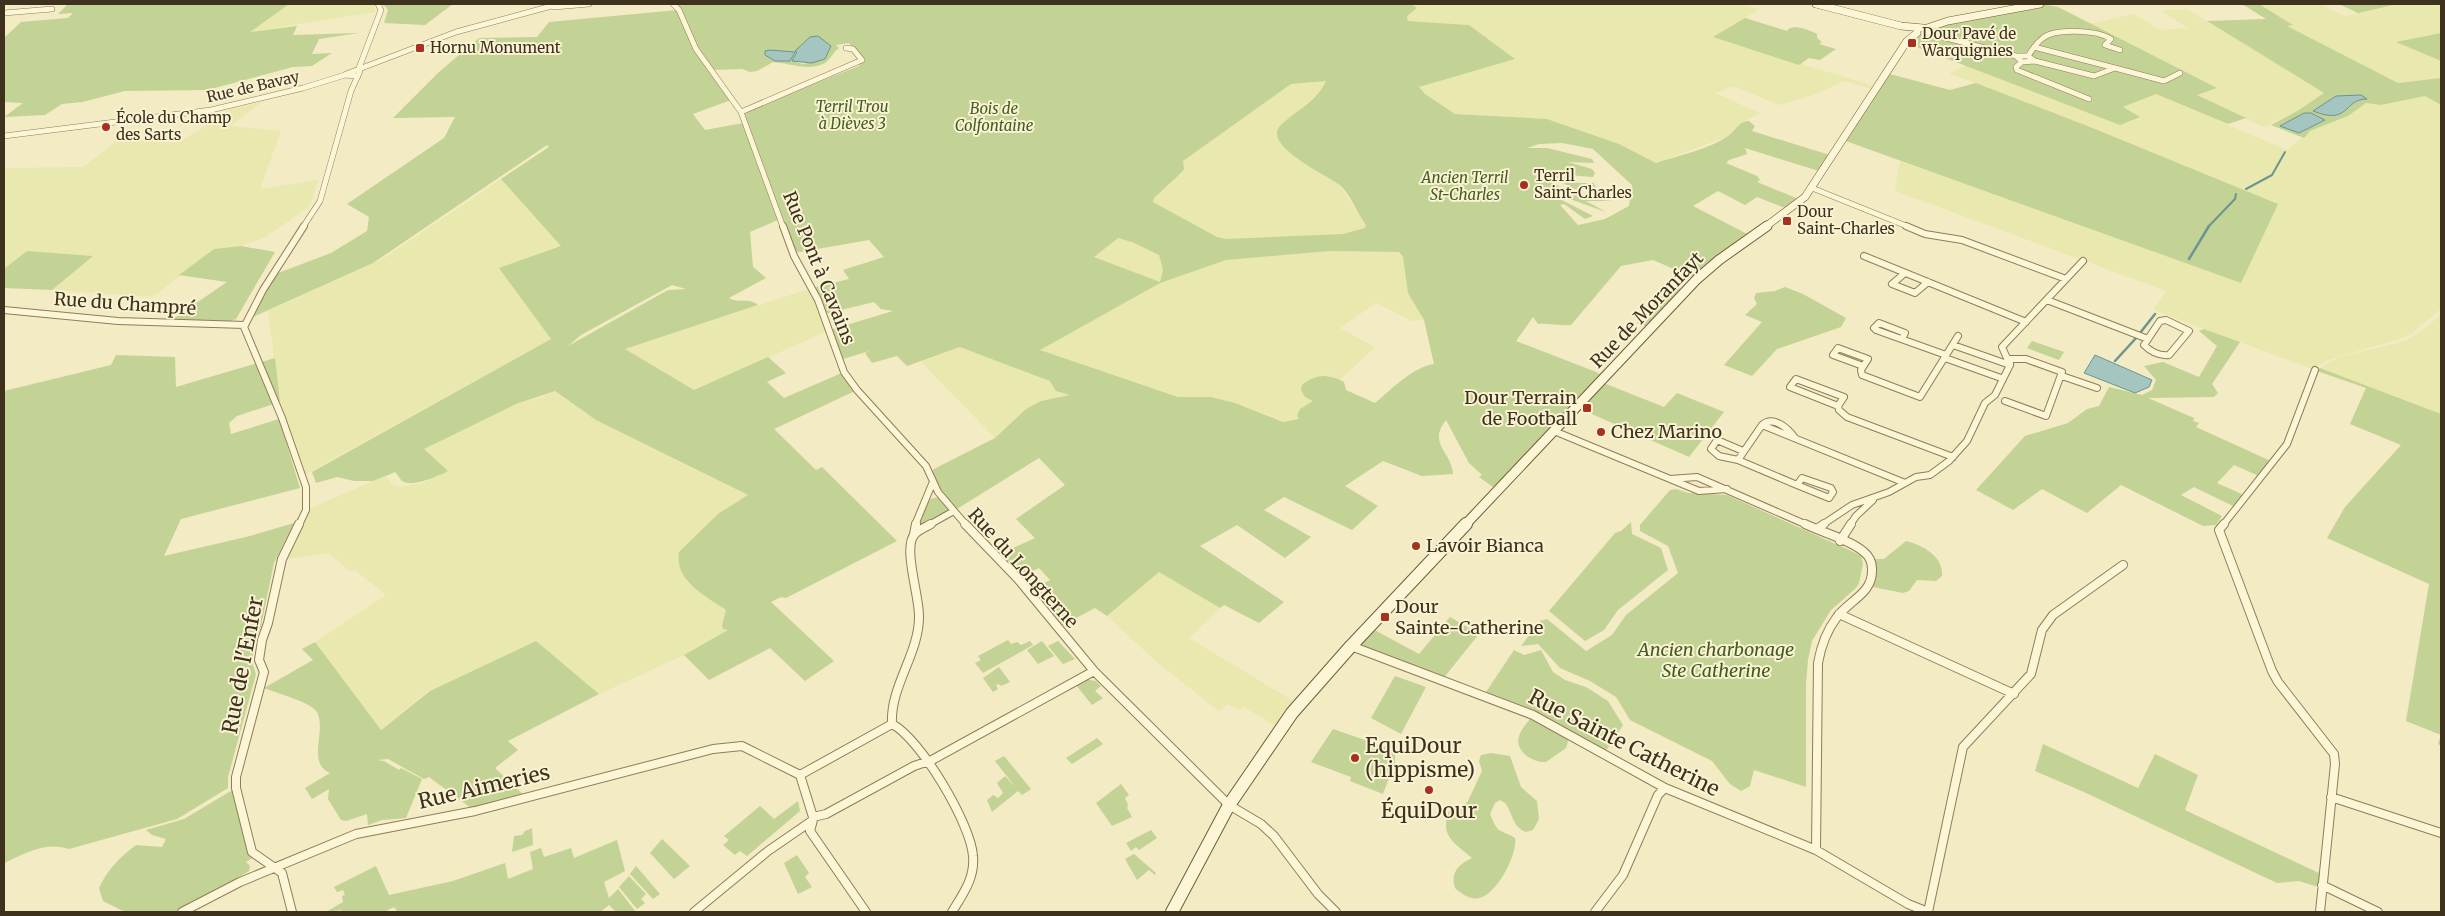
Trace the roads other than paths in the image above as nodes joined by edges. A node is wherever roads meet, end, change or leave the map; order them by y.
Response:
1 (378, 4) edge
2 (559, 4) edge
3 (589, 4) edge
4 (673, 4) edge
5 (1816, 4) edge
6 (2040, 4) edge
7 (551, 6) junction
8 (52, 8) dead end
9 (4, 13) edge
10 (1920, 31) junction
11 (2034, 47) junction
12 (846, 48) dead end
13 (2120, 50) dead end
14 (2016, 56) junction
15 (2028, 56) junction
16 (2036, 61) junction
17 (2022, 62) junction
18 (365, 65) junction
19 (2114, 68) junction
20 (359, 72) junction
21 (2180, 73) dead end
22 (2089, 99) dead end
23 (741, 112) junction
24 (4, 136) edge
25 (1812, 188) junction
26 (1864, 256) dead end
27 (2083, 261) dead end
28 (1905, 273) junction
29 (2066, 279) junction
30 (1928, 282) junction
31 (2047, 300) junction
32 (4, 310) edge
33 (2026, 322) junction
34 (244, 325) junction
35 (1958, 336) dead end
36 (1902, 339) dead end
37 (2148, 339) junction
38 (1953, 345) junction
39 (1945, 357) junction
40 (2010, 365) junction
41 (1863, 366) junction
42 (2315, 370) dead end
43 (2062, 374) junction
44 (2002, 378) junction
45 (2098, 388) dead end
46 (2005, 401) dead end
47 (1838, 406) junction
48 (1554, 431) junction
49 (1744, 451) junction
50 (1952, 458) junction
51 (1728, 460) junction
52 (1738, 460) junction
53 (1770, 474) junction
54 (1670, 479) junction
55 (932, 484) junction
56 (1903, 484) junction
57 (1797, 485) dead end
58 (1728, 490) junction
59 (1876, 497) junction
60 (1844, 510) junction
61 (952, 512) junction
62 (1856, 516) junction
63 (1817, 529) junction
64 (914, 534) junction
65 (1840, 540) junction
66 (2123, 565) dead end
67 (1839, 614) junction
68 (1351, 646) junction
69 (1094, 671) junction
70 (2014, 694) junction
71 (892, 724) junction
72 (926, 762) junction
73 (800, 775) junction
74 (1665, 788) junction
75 (2331, 798) junction
76 (1229, 805) junction
77 (813, 818) junction
78 (2441, 833) edge
79 (1816, 850) junction
80 (277, 867) junction
81 (2322, 885) junction
82 (182, 912) edge
83 (292, 912) edge
84 (694, 912) edge
85 (866, 912) edge
86 (952, 912) edge
87 (1172, 912) edge
88 (1336, 912) edge
89 (1595, 912) edge
90 (1928, 912) edge
91 (2320, 912) edge
92 (2378, 912) edge

1 - 18 street
2 - 7 street
3 - 7 street
4 - 23 street, Rue Pont à Cavains
5 - 10 main road
6 - 10 main road
7 - 18 street, Rue de Bavay
8 - 9 street
10 - 14 street
10 - 25 main road, Rue de Moranfayt
11 - 13 street
11 - 15 street
11 - 19 street
12 - 23 street
14 - 15 street
14 - 17 street
15 - 16 street
16 - 17 street
16 - 19 street
17 - 22 street
18 - 20 street, Rue de Bavay
18 - 20 street
19 - 21 street
20 - 24 street, Rue de Bavay
20 - 34 street
23 - 55 street, Rue Pont à Cavains
25 - 29 street
25 - 48 main road, Rue de Moranfayt
26 - 28 street
27 - 29 street
28 - 30 street
28 - 30 street
29 - 31 street
30 - 33 street
31 - 33 street
31 - 37 street
32 - 34 street, Rue du Champré
33 - 40 street
34 - 80 street, Rue de l'Enfer
35 - 38 street
36 - 39 street
37 - 37 street
38 - 39 street
38 - 40 street
39 - 41 street
39 - 44 street
40 - 43 street
40 - 44 street
41 - 41 street
42 - 75 street
43 - 45 street
43 - 46 street
44 - 50 street
47 - 47 street
47 - 50 street
48 - 54 street
48 - 68 main road, Rue de Moranfayt
49 - 51 street
49 - 52 street
49 - 56 street
50 - 56 street
51 - 52 street
51 - 53 street
52 - 53 street
53 - 57 street
54 - 58 street
54 - 58 street
55 - 61 street, Rue du Longterne
55 - 64 street
56 - 59 street
58 - 63 street
59 - 60 street
59 - 62 street
60 - 62 street
60 - 63 street
61 - 64 street
61 - 69 street, Rue du Longterne
62 - 65 street
63 - 65 street
64 - 71 street
65 - 67 street
66 - 70 street
67 - 70 street
67 - 79 street
68 - 74 street, Rue Sainte Catherine
68 - 76 main road, Rue de Moranfayt
69 - 72 street
69 - 76 street, Rue du Longterne
70 - 90 street
71 - 72 street
71 - 73 street
72 - 77 street
72 - 86 street
73 - 77 street
73 - 80 street, Rue Aimeries
74 - 79 street, Rue Sainte Catherine
74 - 89 street
75 - 78 street
75 - 81 street
76 - 87 main road, Rue de Moranfayt
76 - 88 street, Rue du Longterne
77 - 84 street
77 - 85 street
79 - 90 street, Rue Sainte Catherine
80 - 82 street, Rue Aimeries
80 - 83 street
81 - 91 street
81 - 92 street

